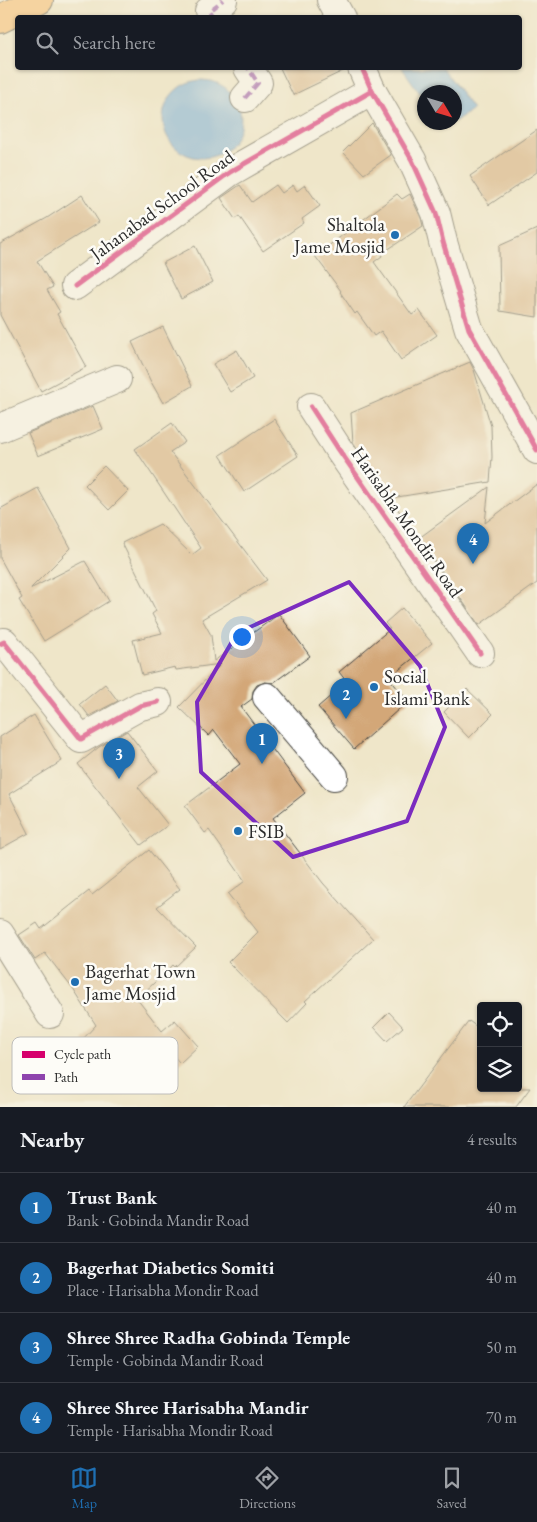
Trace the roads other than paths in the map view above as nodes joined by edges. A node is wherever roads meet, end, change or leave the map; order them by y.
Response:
1 (38, 0) edge
2 (223, 0) edge
3 (331, 0) edge
4 (212, 15) edge
5 (338, 15) edge
6 (0, 19) edge
7 (249, 70) edge
8 (367, 79) edge
9 (245, 98) dead end
10 (75, 286) dead end
11 (117, 380) dead end
12 (311, 407) dead end
13 (0, 428) edge
14 (537, 450) edge
15 (0, 644) edge
16 (480, 653) dead end
17 (267, 697) dead end
18 (158, 702) dead end
19 (334, 776) dead end
20 (0, 934) edge
21 (50, 1014) dead end

1 - 6 main road
2 - 4 street
3 - 5 street
7 - 9 street
8 - 10 street, Jahanabad School Road
8 - 14 street, Jahanabad School Road
11 - 13 street
12 - 16 street, Harisabha Mondir Road
15 - 18 street
17 - 19 street
20 - 21 street

